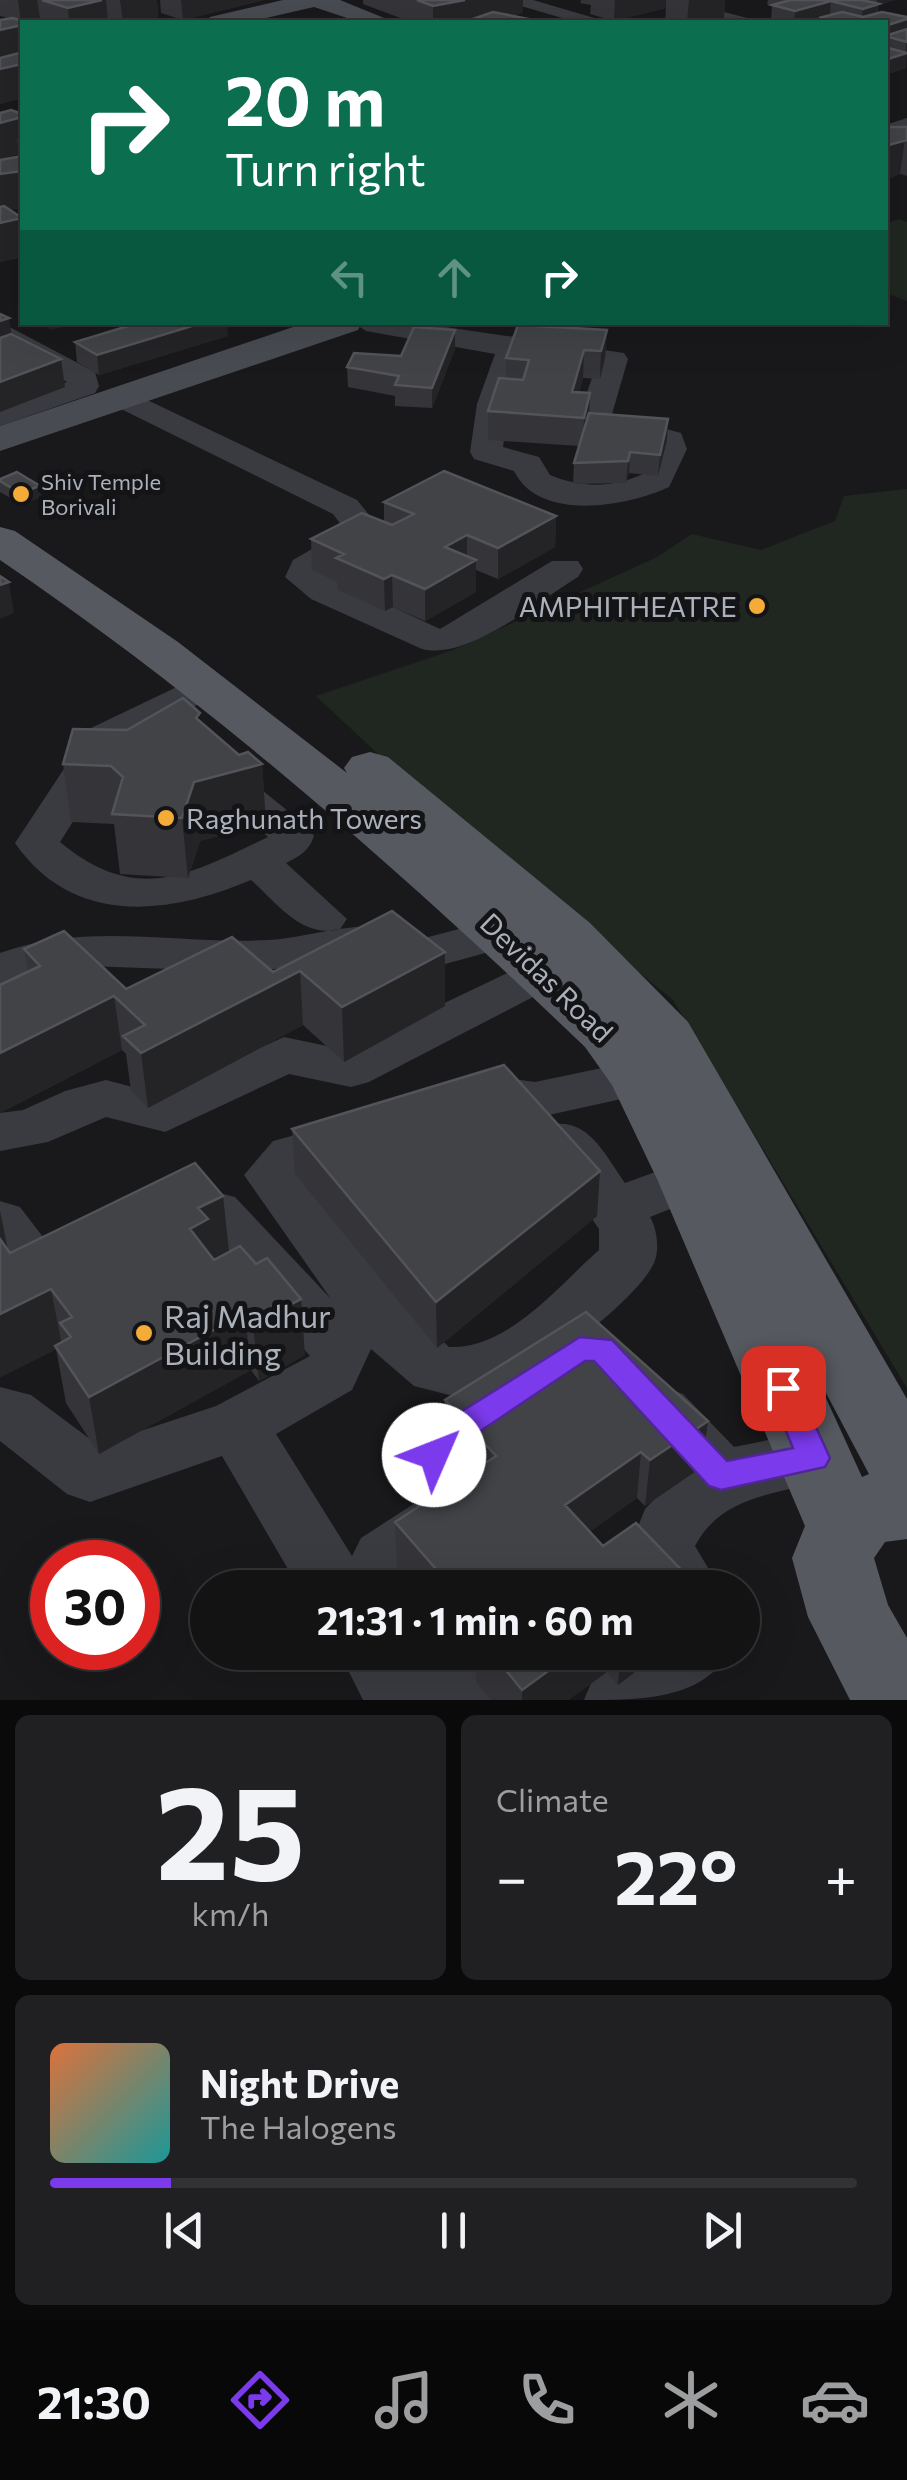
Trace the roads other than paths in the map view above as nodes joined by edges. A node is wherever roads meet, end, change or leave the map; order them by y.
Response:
1 (510, 0) edge
2 (313, 2) edge
3 (690, 9) dead end
4 (228, 20) edge
5 (260, 20) edge
6 (349, 20) edge
7 (375, 20) edge
8 (590, 20) edge
9 (732, 20) edge
10 (336, 325) edge
11 (383, 325) edge
12 (0, 332) edge
13 (512, 348) junction
14 (33, 350) junction
15 (0, 361) edge
16 (122, 398) junction
17 (0, 416) edge
18 (0, 439) edge
19 (0, 506) edge
20 (0, 540) edge
21 (565, 569) dead end
22 (474, 581) edge
23 (517, 598) junction
24 (204, 686) junction
25 (144, 716) junction
26 (256, 860) junction
27 (322, 919) dead end
28 (509, 940) junction
29 (401, 960) junction
30 (0, 971) edge
31 (462, 1012) junction
32 (0, 1014) edge
33 (640, 1078) junction
34 (535, 1100) junction
35 (0, 1132) edge
36 (691, 1179) junction
37 (615, 1209) junction
38 (0, 1222) edge
39 (0, 1414) edge
40 (238, 1425) junction
41 (907, 1470) edge
42 (721, 1476) junction
43 (855, 1496) edge
44 (323, 1570) edge
45 (385, 1570) edge
46 (674, 1570) edge
47 (384, 1670) edge
48 (448, 1670) edge
49 (666, 1670) edge
50 (402, 1700) edge
51 (468, 1700) edge
52 (619, 1700) edge
53 (896, 1700) edge

1 - 8 street
2 - 4 street
2 - 5 street
2 - 6 street
2 - 7 street
3 - 9 street
10 - 16 street
11 - 13 street
12 - 14 street
13 - 13 street
14 - 15 street
14 - 17 street
16 - 18 street
16 - 23 street
19 - 41 main road, Devidas Road
20 - 24 main road, Devidas Road
21 - 23 street
22 - 23 street
24 - 25 street
24 - 28 main road, Devidas Road
25 - 26 street
25 - 26 street
26 - 27 street
28 - 29 street
28 - 30 street
28 - 31 street
28 - 33 main road, Devidas Road
29 - 31 street
29 - 32 street
31 - 35 street
33 - 34 street
33 - 36 main road, Devidas Road
34 - 37 street
34 - 37 street
36 - 37 street
36 - 43 main road, Devidas Road
38 - 40 street
39 - 40 street
40 - 44 street
42 - 43 street
42 - 45 street
42 - 46 street
43 - 53 main road
47 - 50 street
48 - 51 street
49 - 52 street

